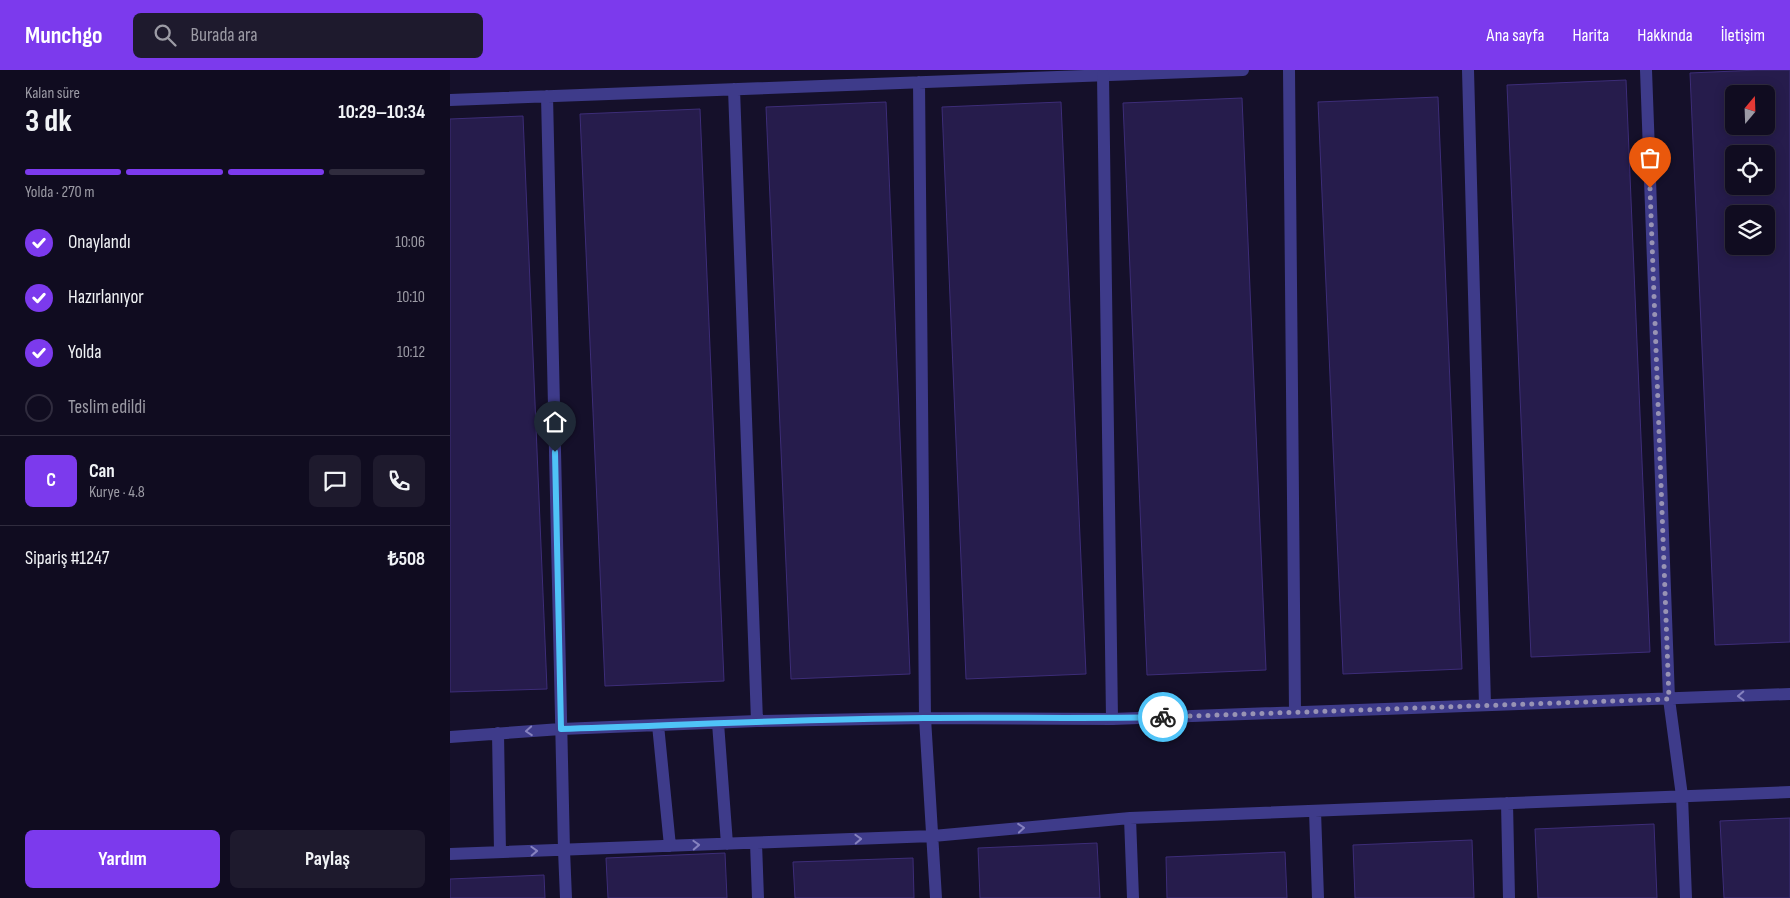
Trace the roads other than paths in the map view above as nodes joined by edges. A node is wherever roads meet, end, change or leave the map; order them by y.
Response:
1 (1243, 70) edge
2 (1288, 70) edge
3 (1468, 70) edge
4 (1646, 70) edge
5 (1103, 75) junction
6 (919, 82) junction
7 (734, 89) junction
8 (547, 96) junction
9 (450, 100) edge
10 (1790, 694) edge
11 (1669, 699) junction
12 (1485, 706) junction
13 (1295, 712) junction
14 (925, 718) junction
15 (1112, 719) junction
16 (757, 722) junction
17 (718, 723) junction
18 (658, 725) junction
19 (561, 729) junction
20 (498, 734) junction
21 (450, 737) edge
22 (1790, 792) edge
23 (1682, 796) junction
24 (1507, 803) junction
25 (1315, 811) junction
26 (1130, 818) junction
27 (933, 836) junction
28 (756, 843) junction
29 (727, 844) junction
30 (670, 846) junction
31 (564, 850) junction
32 (500, 852) junction
33 (450, 854) edge
34 (566, 898) edge
35 (758, 898) edge
36 (936, 898) edge
37 (1133, 898) edge
38 (1318, 898) edge
39 (1509, 898) edge
40 (1686, 898) edge

1 - 5 street
2 - 13 street
3 - 12 street
4 - 11 street
5 - 6 street
5 - 15 street
6 - 7 street
6 - 14 street
7 - 8 street
7 - 16 street
8 - 9 street
8 - 19 street
10 -> 11 street
11 - 12 street
11 - 23 street
12 - 13 street
13 - 15 street
14 - 15 street
14 - 16 street
14 - 27 street
16 - 17 street
17 - 18 street
17 - 29 street
18 - 19 street
18 - 30 street
19 -> 20 street
19 - 31 street
20 - 21 street
20 - 32 street
22 - 23 street
23 - 24 street
23 - 40 street
24 - 25 street
24 - 39 street
25 - 26 street
25 - 38 street
27 -> 26 street
26 - 37 street
28 -> 27 street
27 - 36 street
28 - 29 street
28 - 35 street
30 -> 29 street
30 - 31 street
32 -> 31 street
31 - 34 street
32 - 33 street

